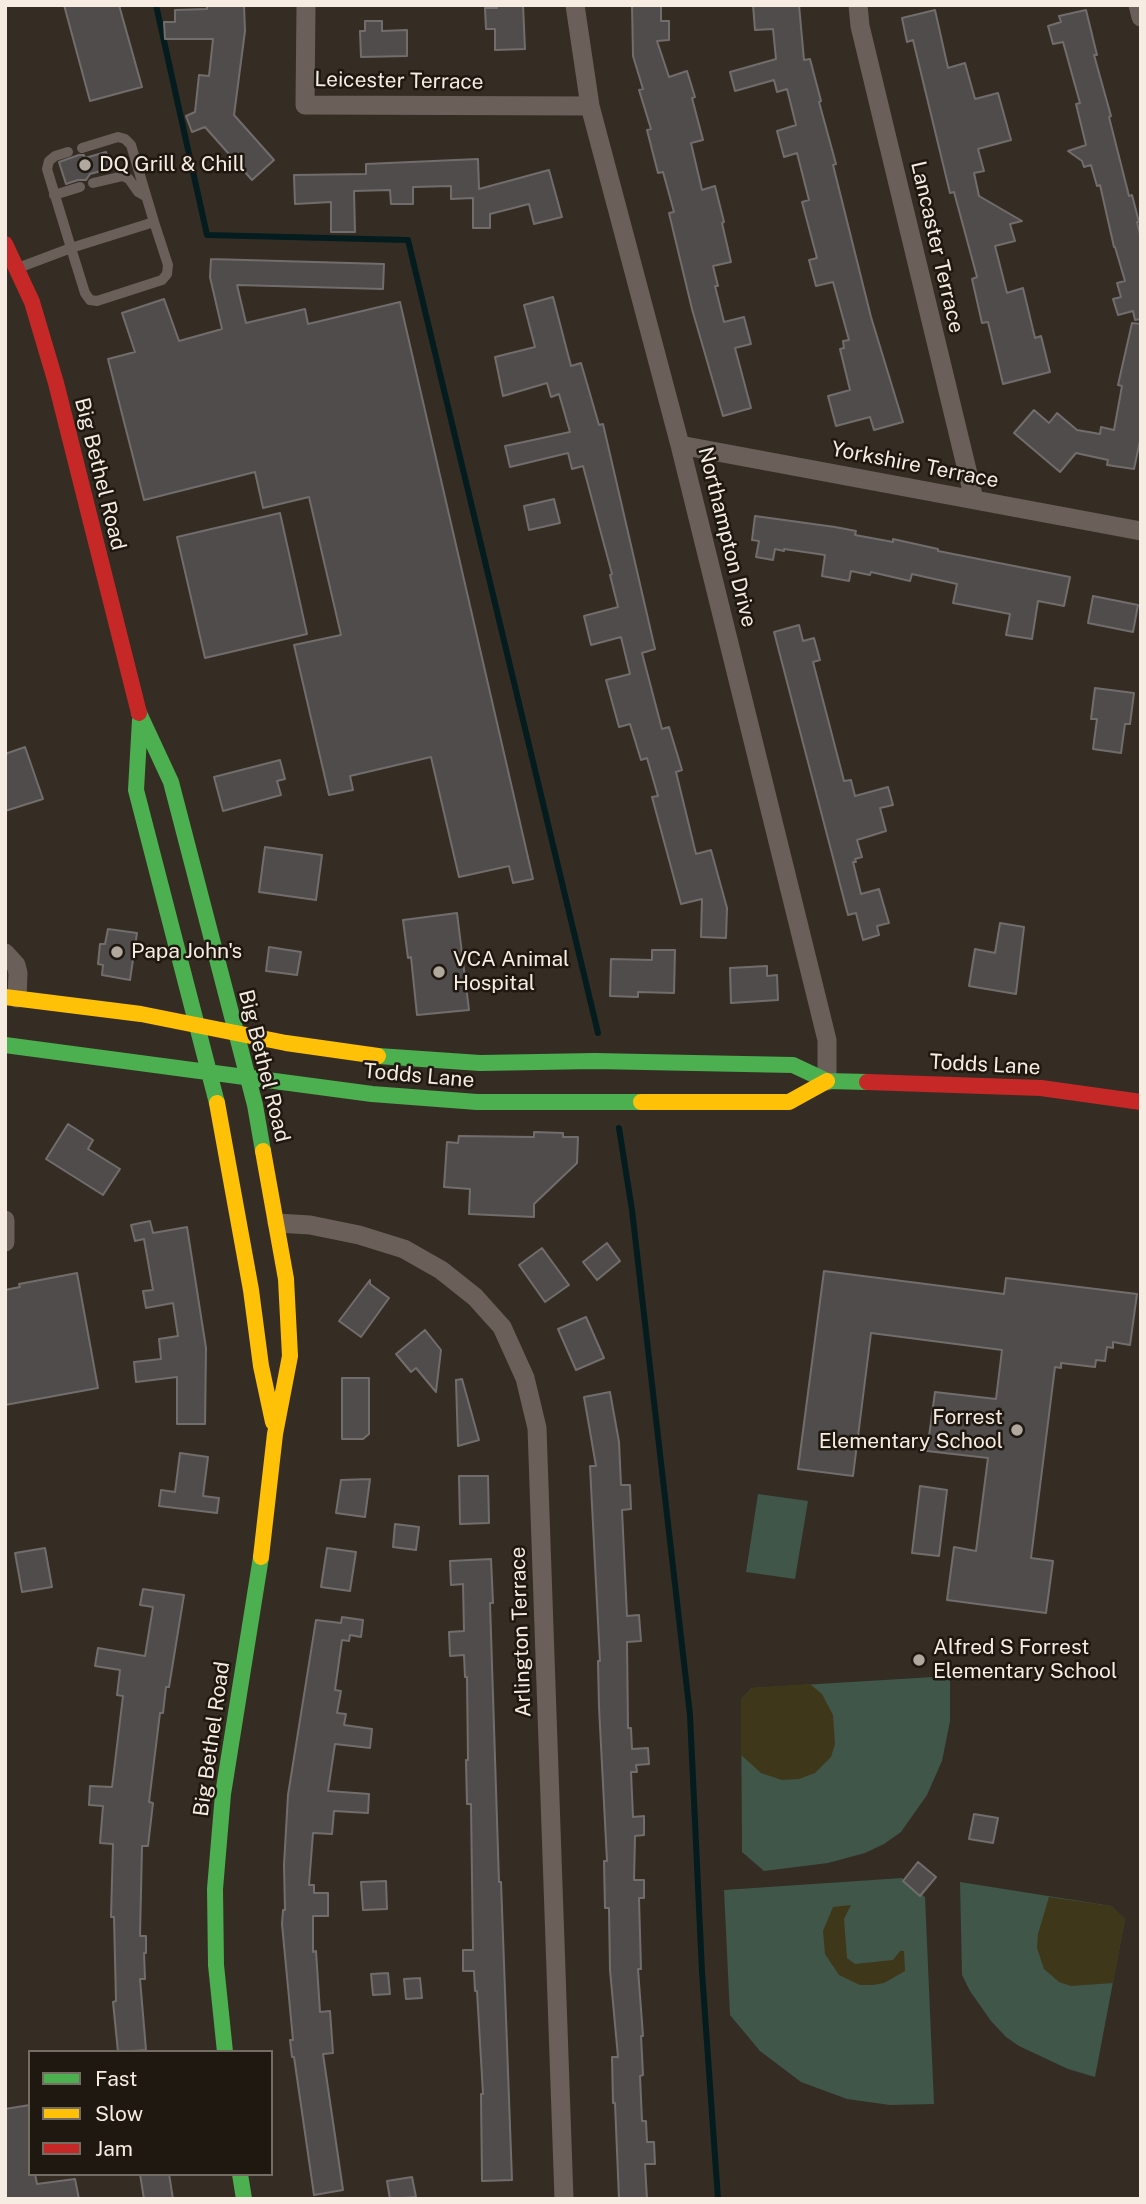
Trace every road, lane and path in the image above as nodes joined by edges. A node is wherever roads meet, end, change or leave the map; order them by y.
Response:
1 (306, 5) edge
2 (575, 5) edge
3 (858, 5) edge
4 (1138, 5) edge
5 (1141, 17) edge
6 (590, 106) junction
7 (82, 148) dead end
8 (68, 152) dead end
9 (93, 183) dead end
10 (80, 187) dead end
11 (54, 195) junction
12 (145, 196) junction
13 (154, 222) junction
14 (5, 244) edge
15 (71, 248) junction
16 (17, 268) junction
17 (680, 445) junction
18 (974, 499) junction
19 (1141, 531) edge
20 (140, 719) junction
21 (5, 953) edge
22 (11, 997) edge
23 (196, 1024) junction
24 (234, 1032) junction
25 (5, 1045) edge
26 (209, 1071) junction
27 (248, 1077) junction
28 (827, 1081) junction
29 (1141, 1102) edge
30 (5, 1220) edge
31 (276, 1223) junction
32 (5, 1242) edge
33 (275, 1434) junction
34 (225, 2050) edge
35 (240, 2176) edge
36 (244, 2199) edge
37 (564, 2199) edge

1 - 6 street, Leicester Terrace
2 - 6 street, Northampton Drive
3 - 18 street, Lancaster Terrace
4 - 5 street
6 - 17 street, Northampton Drive
7 - 12 lane
8 - 11 lane
9 - 12 lane
10 - 11 lane
11 - 15 lane
12 - 13 lane
13 - 15 lane
13 - 15 lane
14 - 16 main road, Big Bethel Road
15 - 16 lane
16 - 20 main road, Big Bethel Road
17 - 18 street, Yorkshire Terrace
17 - 28 street, Northampton Drive
18 - 19 street, Yorkshire Terrace
20 - 23 main road, Big Bethel Road
20 - 24 main road, Big Bethel Road
21 - 22 street
22 - 23 main road, Todds Lane
23 - 24 main road, Todds Lane
23 - 26 main road, Big Bethel Road
24 - 27 main road, Big Bethel Road
24 - 28 main road, Todds Lane
25 - 26 main road, Todds Lane
26 - 27 main road, Todds Lane
26 - 33 main road, Big Bethel Road
27 - 28 main road, Todds Lane
27 - 31 main road, Big Bethel Road
28 - 29 main road, Todds Lane
30 - 32 street
31 - 33 main road, Big Bethel Road
31 - 37 street, Arlington Terrace
33 - 34 main road, Big Bethel Road
35 - 36 main road

